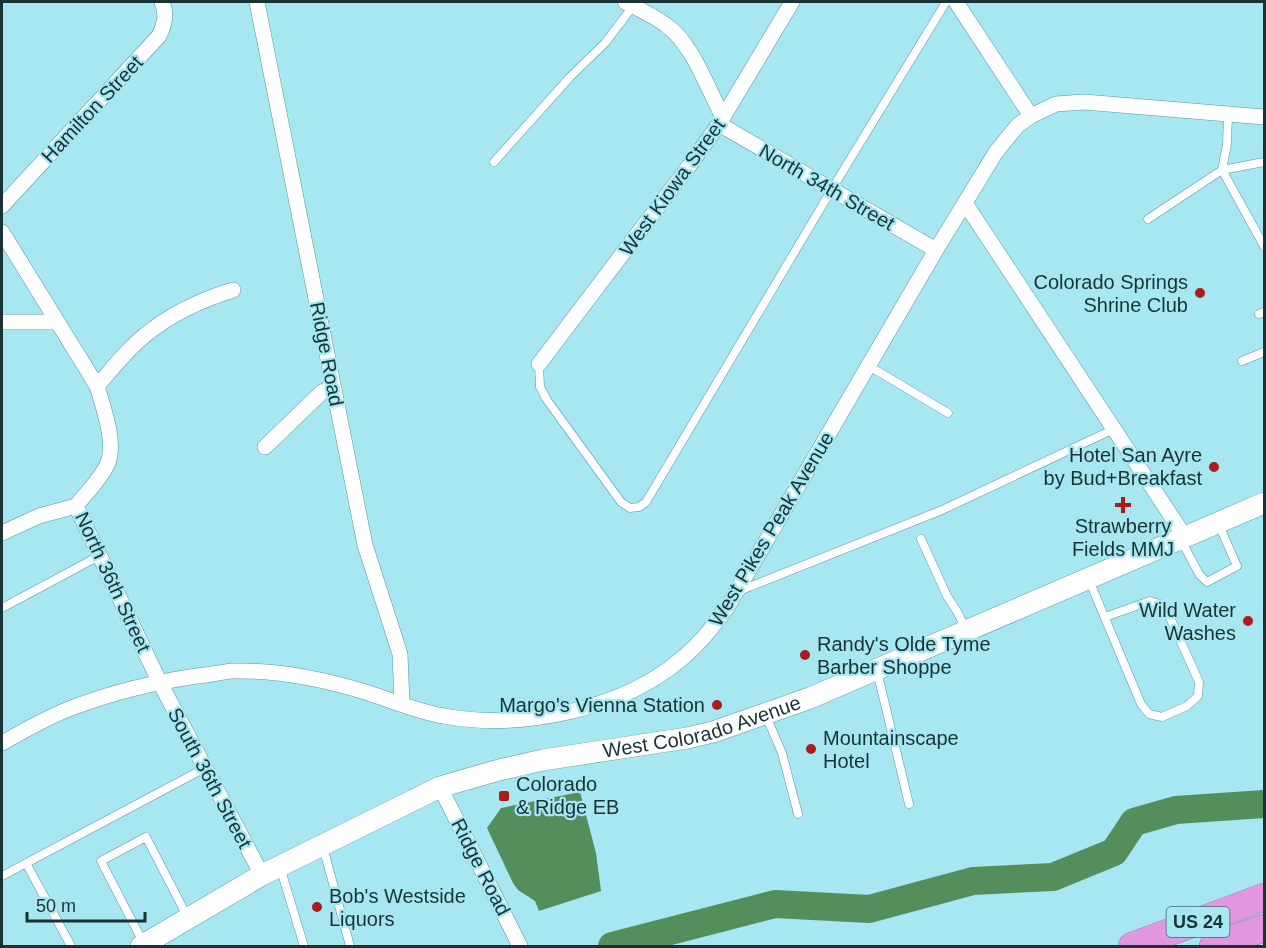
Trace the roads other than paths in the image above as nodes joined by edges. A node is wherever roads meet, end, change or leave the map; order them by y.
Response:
1 (257, 2) edge
2 (792, 2) edge
3 (946, 2) edge
4 (956, 2) edge
5 (163, 3) edge
6 (631, 3) edge
7 (1228, 114) junction
8 (1031, 116) junction
9 (1264, 117) edge
10 (721, 120) junction
11 (494, 162) dead end
12 (1264, 162) edge
13 (1222, 170) junction
14 (832, 189) junction
15 (965, 203) junction
16 (2, 206) edge
17 (1148, 219) dead end
18 (2, 232) edge
19 (1264, 246) edge
20 (936, 250) junction
21 (233, 290) dead end
22 (2, 322) edge
23 (57, 322) junction
24 (1264, 352) edge
25 (1242, 361) dead end
26 (539, 364) joint
27 (869, 366) junction
28 (97, 386) junction
29 (333, 387) junction
30 (948, 413) dead end
31 (1114, 429) junction
32 (265, 447) dead end
33 (1264, 502) edge
34 (76, 506) junction
35 (1218, 523) junction
36 (2, 533) edge
37 (1183, 538) junction
38 (921, 539) dead end
39 (99, 556) junction
40 (1089, 578) junction
41 (737, 591) junction
42 (2, 608) edge
43 (1105, 617) junction
44 (966, 631) junction
45 (876, 670) junction
46 (159, 681) junction
47 (402, 704) junction
48 (765, 714) junction
49 (2, 743) edge
50 (205, 768) junction
51 (440, 787) junction
52 (909, 804) dead end
53 (798, 814) dead end
54 (323, 844) junction
55 (26, 863) junction
56 (271, 870) junction
57 (2, 876) edge
58 (1264, 897) edge
59 (188, 918) junction
60 (1264, 928) edge
61 (518, 942) edge
62 (71, 946) edge
63 (142, 946) edge
64 (304, 946) edge
65 (350, 946) edge
66 (1132, 946) edge
67 (1213, 946) edge

1 - 29 street, Ridge Road
2 - 10 street, West Kiowa Street
3 - 14 lane
4 - 8 street
5 - 16 street, Hamilton Street
6 - 10 street
6 - 11 lane
7 - 8 street, West Pikes Peak Avenue
7 - 9 street, West Pikes Peak Avenue
7 - 13 lane
8 - 15 street, West Pikes Peak Avenue
10 - 14 street, North 34th Street
10 - 26 street, West Kiowa Street
12 - 13 lane
13 - 17 lane
13 - 19 lane
14 - 20 street, North 34th Street
14 - 26 lane
15 - 20 street, West Pikes Peak Avenue
15 - 31 street
18 - 23 street, North 36th Street
20 - 27 street, West Pikes Peak Avenue
21 - 28 street
22 - 23 street
23 - 28 street, North 36th Street
24 - 25 lane
27 - 30 lane
27 - 41 street, West Pikes Peak Avenue
28 - 34 street, North 36th Street
29 - 32 street
29 - 47 street, Ridge Road
31 - 37 street
31 - 41 lane
33 - 35 main road, West Colorado Avenue
34 - 36 street
34 - 39 street, North 36th Street
35 - 37 main road, West Colorado Avenue
35 - 37 lane
37 - 40 main road, West Colorado Avenue
38 - 44 lane
39 - 42 lane
39 - 46 street, North 36th Street
40 - 43 lane
40 - 44 main road, West Colorado Avenue
41 - 47 street, West Pikes Peak Avenue
43 - 43 lane
44 - 45 main road, West Colorado Avenue
45 - 48 main road, West Colorado Avenue
45 - 52 lane
46 - 47 street, West Pikes Peak Avenue
46 - 49 street, West Pikes Peak Avenue
46 - 50 street, South 36th Street
48 - 51 main road, West Colorado Avenue
48 - 53 lane
50 - 55 lane
50 - 56 street, South 36th Street
51 - 54 main road, West Colorado Avenue
51 - 61 street, Ridge Road
54 - 56 main road, West Colorado Avenue
54 - 65 lane
55 - 57 lane
55 - 62 lane
56 - 59 main road, West Colorado Avenue
56 - 64 lane
58 - 66 highway, US 24
59 - 63 main road, West Colorado Avenue
59 - 63 lane
60 - 67 highway, US 24

